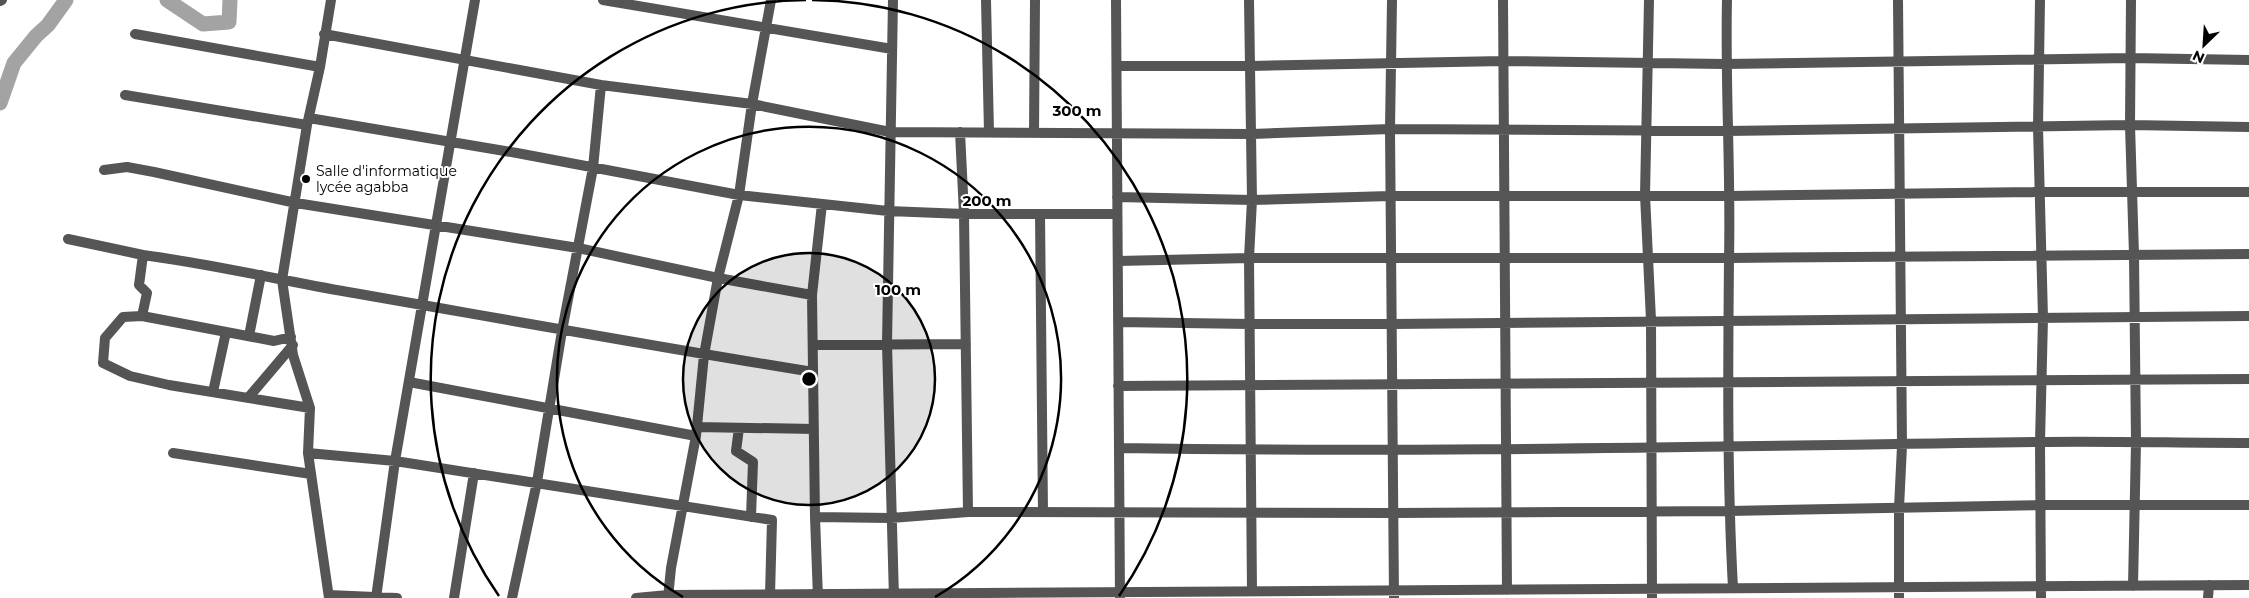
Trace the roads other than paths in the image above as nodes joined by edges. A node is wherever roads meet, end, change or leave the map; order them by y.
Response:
1 (330, 0) edge
2 (475, 0) edge
3 (604, 0) edge
4 (771, 0) edge
5 (893, 0) edge
6 (986, 0) edge
7 (1035, 0) edge
8 (1116, 0) edge
9 (1249, 0) edge
10 (1392, 0) edge
11 (1503, 0) edge
12 (1649, 0) edge
13 (1727, 0) edge
14 (1898, 0) edge
15 (2040, 0) edge
16 (2131, 0) edge
17 (624, 2) edge
18 (765, 28) junction
19 (135, 34) dead end
20 (324, 34) junction
21 (892, 49) junction
22 (2130, 58) junction
23 (465, 59) junction
24 (2040, 60) junction
25 (2249, 60) edge
26 (1504, 61) junction
27 (1392, 63) junction
28 (1647, 63) junction
29 (1899, 63) junction
30 (1726, 64) junction
31 (1117, 66) junction
32 (1251, 66) junction
33 (320, 67) junction
34 (601, 85) junction
35 (124, 95) dead end
36 (752, 104) junction
37 (308, 121) junction
38 (2130, 125) junction
39 (2038, 127) junction
40 (2249, 127) edge
41 (1390, 129) junction
42 (1504, 130) junction
43 (1900, 130) junction
44 (1646, 131) junction
45 (1727, 131) junction
46 (890, 132) junction
47 (960, 132) junction
48 (989, 132) junction
49 (1034, 133) junction
50 (1117, 133) junction
51 (1252, 134) junction
52 (449, 142) junction
53 (593, 168) junction
54 (104, 170) dead end
55 (2040, 192) junction
56 (2131, 192) junction
57 (2249, 192) edge
58 (738, 195) junction
59 (1504, 195) junction
60 (1645, 195) junction
61 (1900, 195) junction
62 (1390, 196) junction
63 (1729, 196) junction
64 (1118, 197) junction
65 (1252, 200) junction
66 (296, 203) junction
67 (822, 204) junction
68 (888, 211) junction
69 (964, 214) junction
70 (1040, 214) junction
71 (1118, 214) junction
72 (435, 226) junction
73 (68, 238) dead end
74 (578, 248) junction
75 (2249, 254) edge
76 (143, 255) junction
77 (2134, 255) junction
78 (2042, 256) junction
79 (1901, 257) junction
80 (1249, 258) junction
81 (1504, 258) junction
82 (1647, 258) junction
83 (1729, 258) junction
84 (1391, 259) junction
85 (1118, 261) junction
86 (261, 276) junction
87 (718, 278) junction
88 (282, 280) junction
89 (812, 295) junction
90 (422, 305) junction
91 (142, 316) junction
92 (2249, 316) edge
93 (2135, 317) junction
94 (2043, 318) junction
95 (1651, 320) junction
96 (1901, 320) junction
97 (1118, 322) junction
98 (1504, 322) junction
99 (1727, 322) junction
100 (1250, 324) junction
101 (1393, 324) junction
102 (562, 331) junction
103 (226, 332) junction
104 (249, 336) junction
105 (292, 341) junction
106 (887, 344) junction
107 (966, 344) junction
108 (813, 345) junction
109 (704, 355) junction
110 (813, 372) junction
111 (2043, 380) junction
112 (2135, 380) junction
113 (2249, 380) edge
114 (408, 382) junction
115 (1902, 382) junction
116 (1728, 383) junction
117 (1505, 384) junction
118 (1651, 384) junction
119 (1252, 385) junction
120 (1393, 385) junction
121 (1118, 386) junction
122 (213, 392) junction
123 (248, 398) junction
124 (310, 408) junction
125 (548, 409) junction
126 (739, 428) junction
127 (814, 429) junction
128 (697, 432) junction
129 (2040, 442) junction
130 (2136, 443) junction
131 (2249, 443) edge
132 (1902, 446) junction
133 (1729, 447) junction
134 (1119, 448) junction
135 (1652, 448) junction
136 (1507, 449) junction
137 (1252, 450) junction
138 (1394, 450) junction
139 (173, 453) dead end
140 (308, 453) junction
141 (395, 461) junction
142 (474, 473) junction
143 (311, 474) junction
144 (537, 482) junction
145 (2134, 504) junction
146 (2041, 505) junction
147 (2249, 505) edge
148 (683, 508) junction
149 (1899, 508) junction
150 (1652, 511) junction
151 (1729, 511) junction
152 (968, 512) junction
153 (1042, 512) junction
154 (1119, 512) junction
155 (1251, 512) junction
156 (1507, 512) junction
157 (1394, 513) junction
158 (751, 517) junction
159 (815, 517) junction
160 (892, 518) junction
161 (2209, 585) junction
162 (2249, 585) edge
163 (2041, 586) junction
164 (2133, 586) junction
165 (1900, 587) junction
166 (1732, 588) junction
167 (1507, 590) junction
168 (1652, 593) edge
169 (770, 594) junction
170 (1245, 594) edge
171 (1316, 594) edge
172 (1394, 594) edge
173 (1583, 594) edge
174 (1120, 595) edge
175 (329, 596) edge
176 (818, 596) edge
177 (894, 596) edge
178 (978, 596) edge
179 (377, 597) edge
180 (668, 597) edge
181 (397, 598) edge
182 (454, 598) edge
183 (512, 598) edge
184 (636, 598) edge
185 (1899, 598) edge
186 (2042, 598) edge
187 (2208, 598) edge

1 - 20 street
2 - 23 street
3 - 17 street
4 - 18 street
5 - 21 street
6 - 48 street
7 - 49 street
8 - 31 street
9 - 32 street
10 - 27 street
11 - 26 street
12 - 28 street
13 - 30 street
14 - 29 street
15 - 24 street
16 - 22 street
17 - 18 street
18 - 21 street
18 - 36 street
19 - 33 street
20 - 23 street
20 - 33 street
21 - 46 street
22 - 24 street
22 - 25 street
22 - 38 street
23 - 34 street
23 - 52 street
24 - 29 street
24 - 39 street
26 - 27 street
26 - 28 street
26 - 42 street
27 - 32 street
27 - 41 street
28 - 30 street
28 - 44 street
29 - 30 street
29 - 43 street
30 - 45 street
31 - 32 street
31 - 50 street
32 - 51 street
33 - 37 street
34 - 36 street
34 - 53 street
35 - 37 street
36 - 46 street
36 - 58 street
37 - 52 street
37 - 66 street
38 - 39 street
38 - 40 street
38 - 56 street
39 - 43 street
39 - 55 street
41 - 42 street
41 - 51 street
41 - 62 street
42 - 44 street
42 - 59 street
43 - 45 street
43 - 61 street
44 - 45 street
44 - 60 street
45 - 63 street
46 - 47 street
46 - 68 street
47 - 48 street
47 - 69 street
48 - 49 street
49 - 50 street
50 - 51 street
50 - 64 street
51 - 65 street
52 - 53 street
52 - 72 street
53 - 58 street
53 - 74 street
54 - 66 street
55 - 56 street
55 - 61 street
55 - 78 street
56 - 57 street
56 - 77 street
58 - 67 street
58 - 87 street
59 - 60 street
59 - 62 street
59 - 81 street
60 - 63 street
60 - 82 street
61 - 63 street
61 - 79 street
62 - 65 street
62 - 84 street
63 - 83 street
64 - 65 street
64 - 71 street
65 - 80 street
66 - 72 street
66 - 88 street
67 - 68 street
67 - 89 street
68 - 69 street
68 - 106 street
69 - 70 street
69 - 107 street
70 - 71 street
70 - 153 street
71 - 85 street
72 - 74 street
72 - 90 street
73 - 76 street
74 - 87 street
74 - 102 street
75 - 77 street
76 - 86 street
76 - 91 street
77 - 78 street
77 - 93 street
78 - 79 street
78 - 94 street
79 - 83 street
79 - 96 street
80 - 84 street
80 - 85 street
80 - 100 street
81 - 82 street
81 - 84 street
81 - 98 street
82 - 83 street
82 - 95 street
83 - 99 street
84 - 101 street
85 - 97 street
86 - 88 street
86 - 104 street
87 - 89 street
87 - 109 street
88 - 90 street
88 - 105 street
89 - 108 street
90 - 102 street
90 - 114 street
91 - 103 street
91 - 122 street
92 - 93 street
93 - 94 street
93 - 112 street
94 - 96 street
94 - 111 street
95 - 98 street
95 - 99 street
95 - 118 street
96 - 99 street
96 - 115 street
97 - 100 street
97 - 121 street
98 - 101 street
98 - 117 street
99 - 116 street
100 - 101 street
100 - 119 street
101 - 120 street
102 - 109 street
102 - 125 street
103 - 104 street
103 - 122 street
104 - 105 street
105 - 123 street
105 - 124 street
106 - 107 street
106 - 108 street
106 - 160 street
107 - 152 street
108 - 110 street
109 - 110 street
109 - 128 street
110 - 127 street
111 - 112 street
111 - 115 street
111 - 129 street
112 - 113 street
112 - 130 street
114 - 125 street
114 - 141 street
115 - 116 street
115 - 132 street
116 - 118 street
116 - 133 street
117 - 118 street
117 - 120 street
117 - 136 street
118 - 135 street
119 - 120 street
119 - 121 street
119 - 137 street
120 - 138 street
121 - 134 street
122 - 123 street
123 - 124 street
124 - 140 street
125 - 128 street
125 - 144 street
126 - 127 street
126 - 128 street
126 - 158 street
127 - 159 street
128 - 148 street
129 - 130 street
129 - 132 street
129 - 146 street
130 - 131 street
130 - 145 street
132 - 133 street
132 - 149 street
133 - 135 street
133 - 151 street
134 - 137 street
134 - 154 street
135 - 136 street
135 - 150 street
136 - 138 street
136 - 156 street
137 - 138 street
137 - 155 street
138 - 157 street
139 - 143 street
140 - 141 street
140 - 143 street
141 - 142 street
141 - 179 street
142 - 144 street
142 - 182 street
143 - 175 street
144 - 148 street
144 - 183 street
145 - 146 street
145 - 147 street
145 - 164 street
146 - 149 street
146 - 163 street
148 - 158 street
148 - 180 street
149 - 151 street
149 - 165 street
150 - 151 street
150 - 156 street
150 - 168 street
151 - 166 street
152 - 153 street
152 - 160 street
153 - 154 street
154 - 155 street
154 - 174 street
155 - 157 street
155 - 170 street
156 - 157 street
156 - 167 street
157 - 172 street
158 - 169 street
159 - 160 street
159 - 176 street
160 - 177 street
161 - 162 street
161 - 164 street
161 - 187 street
163 - 164 street
163 - 165 street
163 - 186 street
165 - 166 street
165 - 185 street
166 - 168 street
167 - 172 street
167 - 173 street
168 - 173 street
169 - 176 street
169 - 180 street
170 - 171 street
170 - 174 street
171 - 172 street
174 - 178 street
175 - 179 street
176 - 177 street
177 - 178 street
179 - 181 street
180 - 184 street

